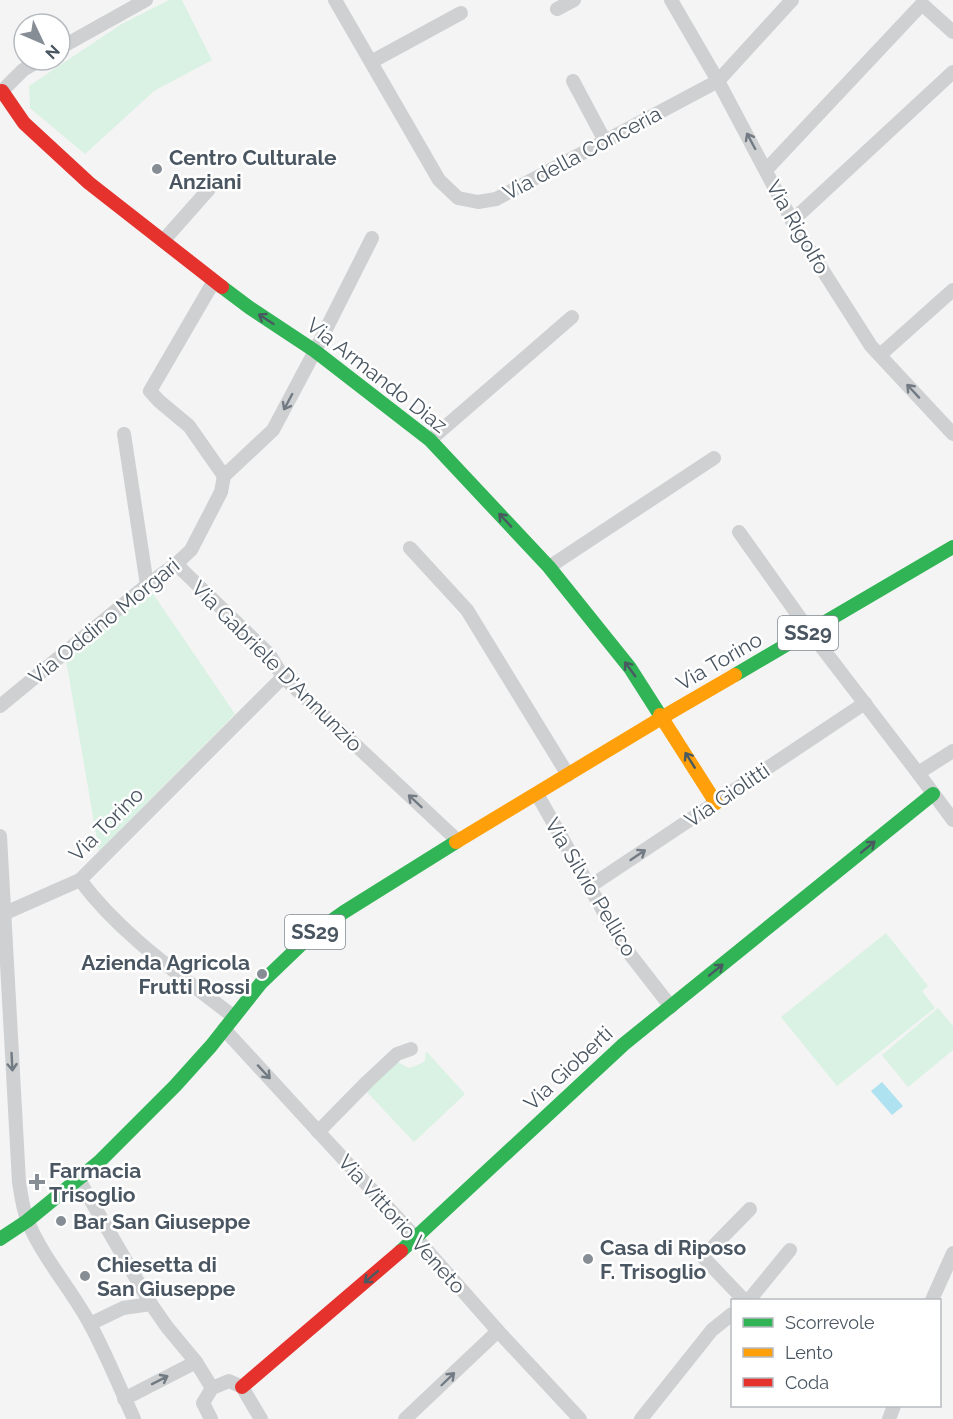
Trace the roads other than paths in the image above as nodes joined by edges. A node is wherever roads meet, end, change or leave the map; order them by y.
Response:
1 (146, 0) edge
2 (335, 0) edge
3 (574, 0) edge
4 (671, 0) edge
5 (792, 0) edge
6 (557, 9) dead end
7 (461, 13) dead end
8 (953, 32) edge
9 (72, 41) edge
10 (371, 62) junction
11 (21, 72) edge
12 (953, 72) edge
13 (573, 81) dead end
14 (718, 81) junction
15 (1, 92) edge
16 (605, 141) junction
17 (766, 170) junction
18 (209, 189) dead end
19 (792, 221) junction
20 (372, 238) dead end
21 (164, 242) junction
22 (214, 281) junction
23 (953, 290) edge
24 (572, 317) dead end
25 (315, 351) junction
26 (879, 355) junction
27 (124, 434) dead end
28 (953, 434) edge
29 (430, 440) junction
30 (714, 458) dead end
31 (224, 476) junction
32 (739, 532) dead end
33 (953, 547) edge
34 (410, 548) dead end
35 (176, 564) junction
36 (549, 567) junction
37 (147, 585) junction
38 (810, 632) junction
39 (283, 677) junction
40 (865, 703) junction
41 (0, 706) edge
42 (663, 718) junction
43 (953, 752) edge
44 (918, 773) junction
45 (568, 775) junction
46 (537, 794) junction
47 (933, 794) junction
48 (717, 803) junction
49 (953, 820) edge
50 (0, 836) edge
51 (458, 841) junction
52 (80, 880) junction
53 (589, 887) junction
54 (2, 919) edge
55 (670, 1007) junction
56 (234, 1017) junction
57 (224, 1029) junction
58 (411, 1050) dead end
59 (318, 1132) junction
60 (79, 1180) junction
61 (750, 1209) dead end
62 (27, 1221) junction
63 (416, 1238) junction
64 (0, 1239) edge
65 (790, 1250) dead end
66 (953, 1253) edge
67 (743, 1299) edge
68 (750, 1299) edge
69 (932, 1299) edge
70 (151, 1304) junction
71 (731, 1315) edge
72 (90, 1324) junction
73 (498, 1331) junction
74 (196, 1362) junction
75 (242, 1387) junction
76 (212, 1388) junction
77 (124, 1399) junction
78 (578, 1418) edge
79 (134, 1419) edge
80 (211, 1419) edge
81 (261, 1419) edge
82 (405, 1419) edge
83 (641, 1419) edge

1 - 9 street
2 - 10 street, Via della Conceria
3 - 6 street
4 - 14 street, Via Rigolfo
5 - 14 street, Via della Conceria
7 - 10 street
8 - 17 street
10 - 16 street, Via della Conceria
11 - 15 street
12 - 19 street
13 - 16 street
14 - 16 street, Via della Conceria
17 -> 14 street, Via Rigolfo
15 - 21 street, Via Armando Diaz
17 - 19 street, Via Rigolfo
18 - 21 street
19 - 26 street, Via Rigolfo
20 - 25 street, Via Oddino Morgari
21 - 22 street, Via Armando Diaz
25 -> 22 street, Via Armando Diaz
22 - 31 street
23 - 26 street
24 - 29 street
25 - 29 street, Via Armando Diaz
25 -> 31 street, Via Oddino Morgari
28 -> 26 street, Via Rigolfo
27 - 37 street
36 -> 29 street, Via Armando Diaz
30 - 36 street
31 - 35 street, Via Oddino Morgari
32 - 38 street
33 - 38 street, Via Torino / SS29
34 - 45 street
35 - 37 street, Via Oddino Morgari
35 - 39 street, Via Gabriele D'Annunzio
42 -> 36 street, Via Armando Diaz
37 - 41 street, Via Oddino Morgari
38 - 40 street
38 - 42 street, Via Torino / SS29
51 -> 39 street, Via Gabriele D'Annunzio
39 - 52 street, Via Torino
40 - 44 street
40 - 48 street, Via Giolitti
42 - 45 street, Via Torino / SS29
48 -> 42 street, Via Armando Diaz
43 - 44 street
44 - 47 street
45 - 46 street, Via Torino / SS29
46 - 51 street, Via Torino / SS29
46 - 53 street, Via Silvio Pellico
47 - 49 street
55 -> 47 street, Via Gioberti
53 -> 48 street, Via Giolitti
50 - 54 street
51 - 56 street, Via Torino / SS29
52 - 54 street
52 - 56 street, Via Torino
53 - 55 street, Via Silvio Pellico
54 -> 62 street
55 - 63 street, Via Gioberti
56 - 57 street, Via Torino / SS29
57 -> 59 street, Via Vittorio Veneto
57 - 60 street, Via Torino / SS29
58 - 59 street
59 - 63 street, Via Vittorio Veneto
60 - 62 street, Via Torino / SS29
60 - 70 street
61 - 67 street
62 - 64 street, Via Torino / SS29
62 - 72 street
63 - 73 street, Via Vittorio Veneto
63 -> 75 street, Via Gioberti
65 - 68 street
66 - 69 street
70 - 72 street
70 - 74 street
71 - 83 street
72 - 77 street
73 - 78 street, Via Vittorio Veneto
82 -> 73 street
74 - 76 street
77 -> 74 street
75 - 76 street
75 - 81 street
76 - 80 street
77 - 79 street

